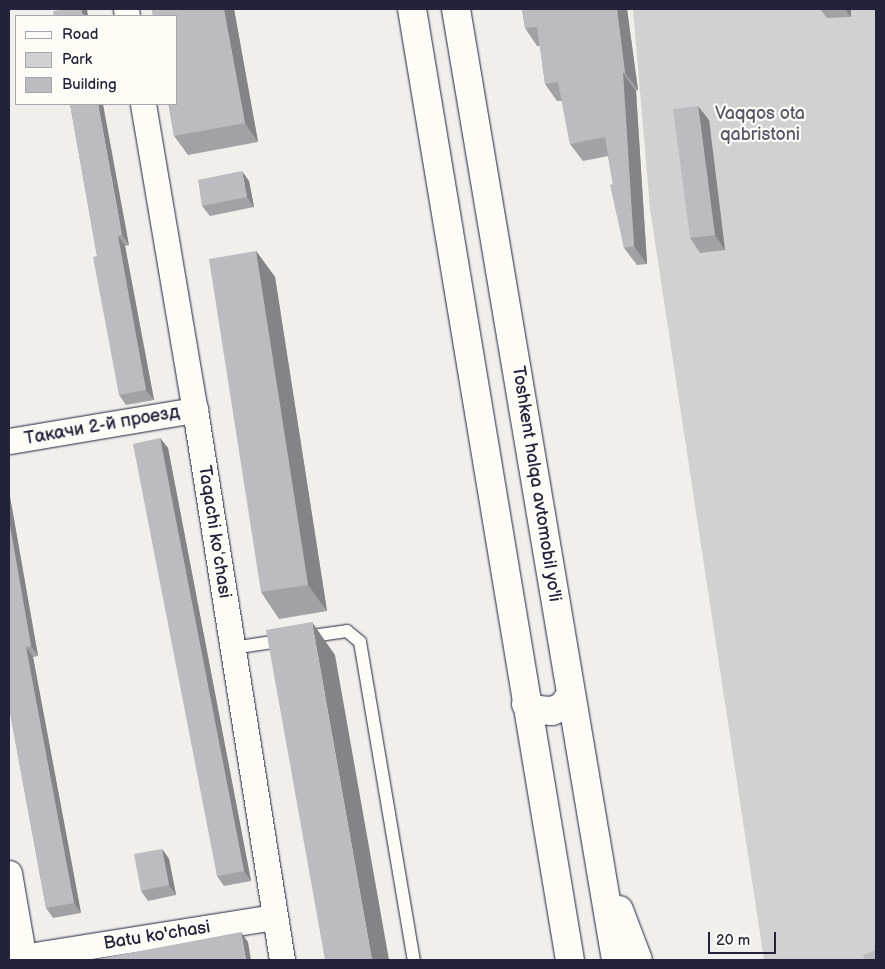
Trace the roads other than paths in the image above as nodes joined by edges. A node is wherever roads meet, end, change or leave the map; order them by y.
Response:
1 (412, 9) edge
2 (456, 9) edge
3 (143, 105) edge
4 (195, 410) junction
5 (9, 441) edge
6 (233, 648) junction
7 (571, 695) junction
8 (526, 704) junction
9 (598, 858) junction
10 (554, 870) junction
11 (9, 873) edge
12 (275, 918) junction
13 (19, 958) edge
14 (282, 960) edge
15 (414, 960) edge
16 (562, 960) edge
17 (570, 960) edge
18 (616, 960) edge
19 (638, 960) edge

1 - 8 highway
2 - 7 highway, Toshkent halqa avtomobil yo'li
3 - 4 street, Taqachi koʻchasi
4 - 5 street, Такачи 2-й проезд
4 - 6 street, Taqachi koʻchasi
6 - 12 street, Taqachi koʻchasi
6 - 15 lane
7 - 8 highway
7 - 9 highway, Toshkent halqa avtomobil yo'li
8 - 10 highway
9 - 18 highway, Toshkent halqa avtomobil yo'li
9 - 19 highway
10 - 16 highway
10 - 17 highway
11 - 13 street
12 - 13 street, Batu ko'chasi
12 - 14 street, Taqachi koʻchasi

